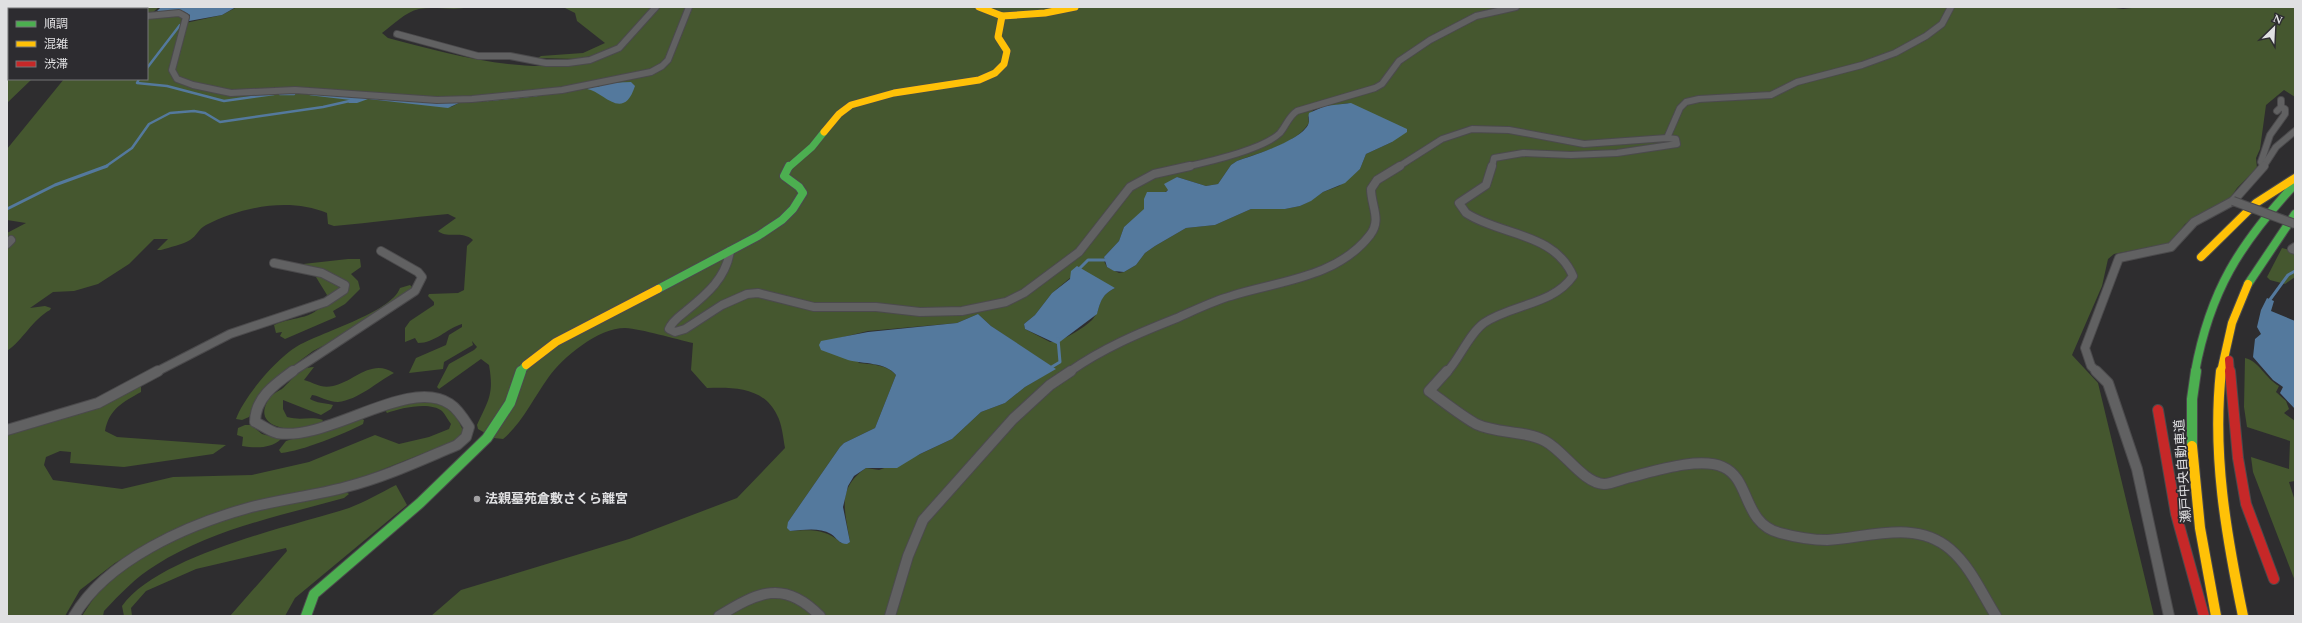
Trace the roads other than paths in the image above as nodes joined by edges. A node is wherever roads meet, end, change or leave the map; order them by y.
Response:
1 (656, 7) edge
2 (689, 7) edge
3 (979, 7) edge
4 (1075, 7) edge
5 (1516, 7) edge
6 (1951, 7) edge
7 (148, 16) edge
8 (1002, 16) junction
9 (397, 34) dead end
10 (2280, 106) dead end
11 (2295, 131) edge
12 (1667, 138) junction
13 (2264, 166) junction
14 (2295, 178) edge
15 (2295, 184) edge
16 (2233, 201) junction
17 (2295, 214) edge
18 (2295, 224) edge
19 (2295, 247) edge
20 (2295, 250) edge
21 (381, 251) dead end
22 (730, 251) junction
23 (2201, 257) dead end
24 (274, 263) dead end
25 (2228, 341) junction
26 (2158, 410) dead end
27 (7, 430) edge
28 (458, 445) junction
29 (475, 450) junction
30 (2274, 579) dead end
31 (74, 616) edge
32 (306, 616) edge
33 (719, 616) edge
34 (820, 616) edge
35 (890, 616) edge
36 (1996, 616) edge
37 (2169, 616) edge
38 (2204, 616) edge
39 (2216, 616) edge
40 (2243, 616) edge

1 - 9 street
2 - 7 street
3 - 8 main road
4 - 8 main road
5 - 22 street
6 - 12 street
8 - 22 main road
10 - 13 street
11 - 13 street
12 - 35 street
12 - 36 street
13 - 16 street
14 - 23 main road
15 - 39 main road, 瀬戸中央自動車道
16 - 18 street, bridge
16 - 37 street
17 - 25 main road
19 - 20 street
21 - 28 street
22 - 29 main road
24 - 27 street
25 - 30 main road
25 - 40 main road
26 - 38 main road
28 - 29 street
28 - 31 street
29 - 32 main road
33 - 34 street

